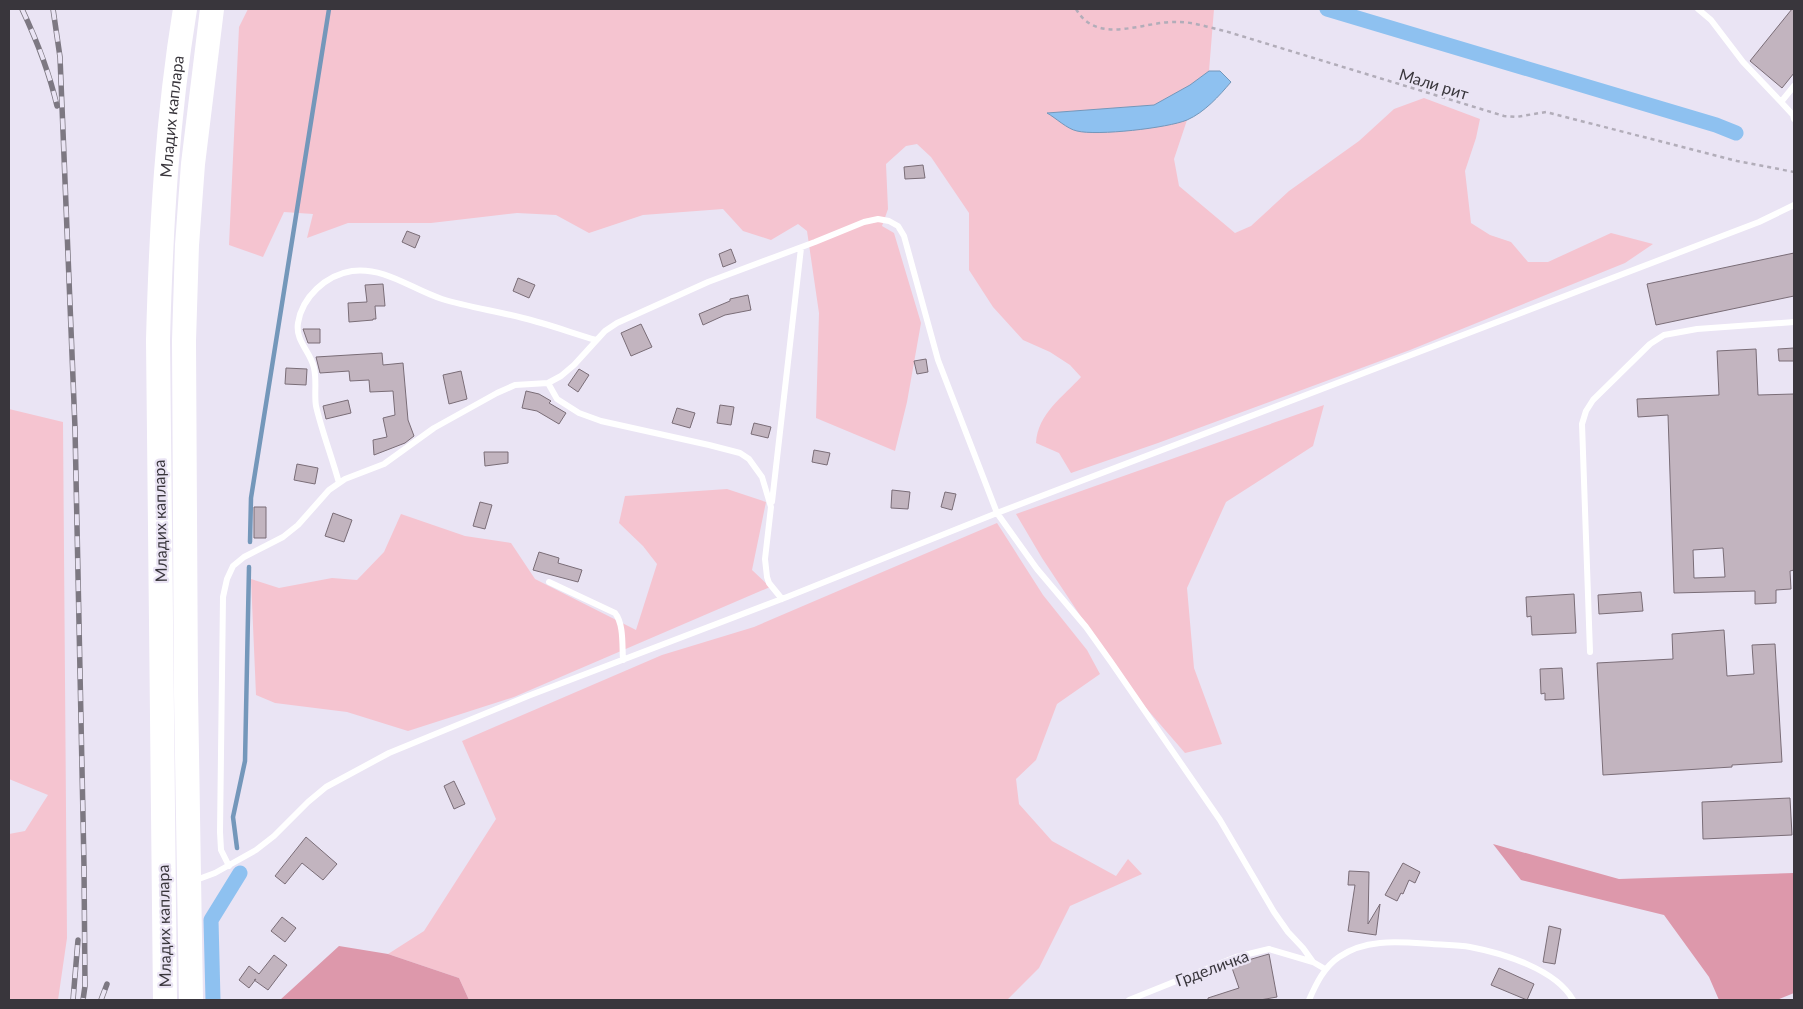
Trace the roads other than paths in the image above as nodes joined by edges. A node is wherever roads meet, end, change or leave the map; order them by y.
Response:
1 (184, 9) edge
2 (212, 9) edge
3 (222, 9) edge
4 (1698, 9) edge
5 (1794, 86) edge
6 (200, 98) junction
7 (1781, 102) junction
8 (1794, 120) edge
9 (1794, 205) edge
10 (801, 248) junction
11 (1794, 322) edge
12 (596, 340) junction
13 (548, 383) junction
14 (339, 483) junction
15 (771, 507) junction
16 (997, 513) junction
17 (549, 582) dead end
18 (782, 599) junction
19 (1590, 652) dead end
20 (623, 660) junction
21 (229, 866) junction
22 (196, 880) dead end
23 (1313, 962) junction
24 (1325, 969) junction
25 (165, 1000) edge
26 (191, 1000) edge
27 (1129, 1000) edge
28 (1309, 1000) edge
29 (1573, 1000) edge

1 - 25 highway, Младих каплара
2 - 6 highway
3 - 6 highway
4 - 7 lane
5 - 7 lane
6 - 26 highway, Младих каплара
7 - 8 lane
9 - 16 lane
10 - 12 lane
10 - 15 lane
10 - 16 lane
11 - 19 lane
12 - 13 lane
12 - 14 lane
13 - 14 lane
13 - 15 lane
14 - 21 lane
15 - 18 lane
16 - 18 lane
16 - 23 lane
17 - 20 lane
18 - 20 lane
20 - 21 lane
21 - 22 lane
23 - 24 lane, Грделичка
23 - 27 lane, Грделичка
24 - 28 lane
24 - 29 lane

